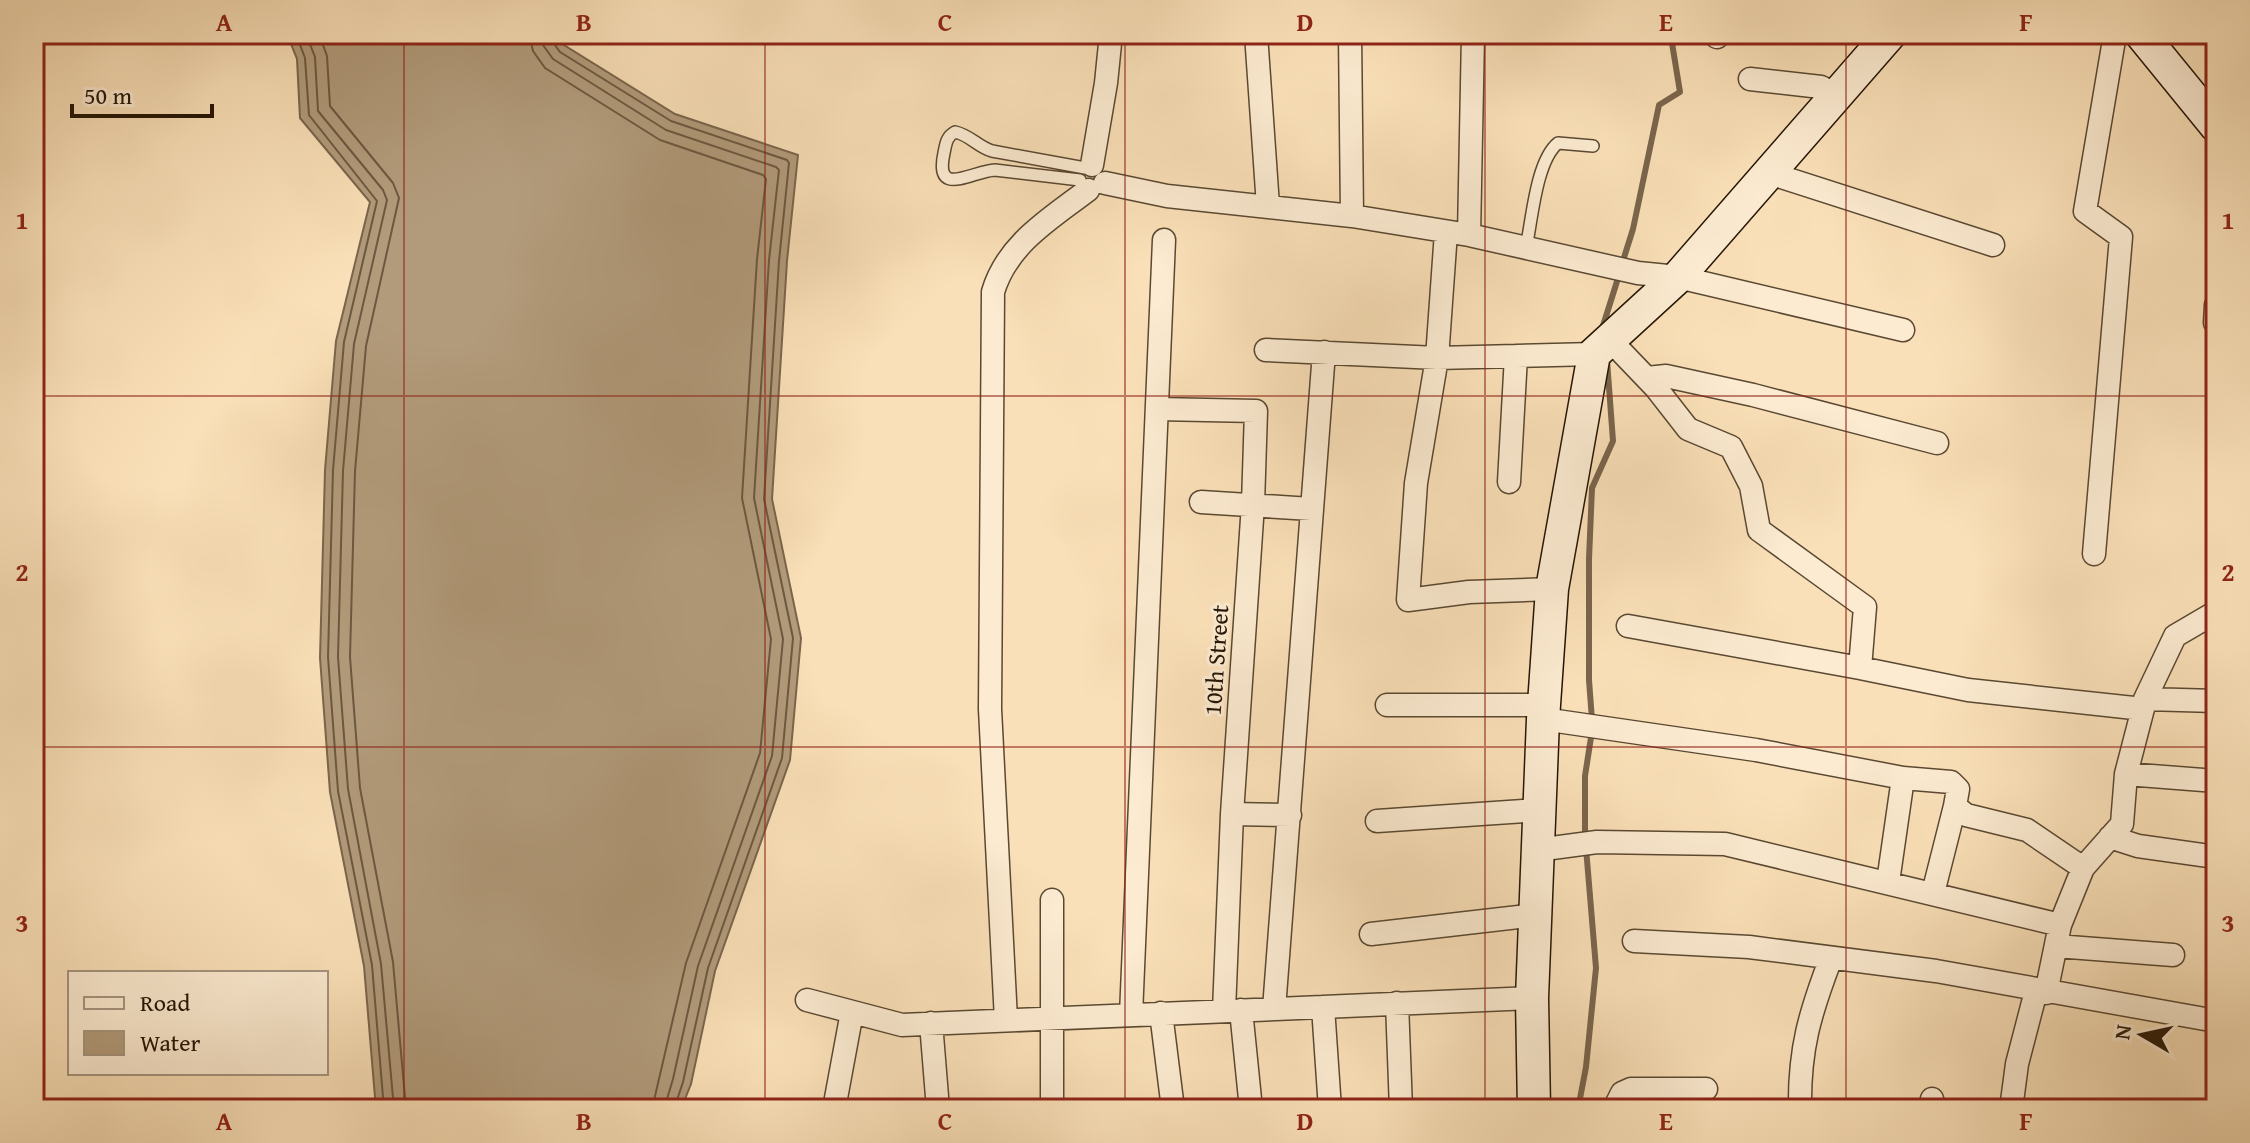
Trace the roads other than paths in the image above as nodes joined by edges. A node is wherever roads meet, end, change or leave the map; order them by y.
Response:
1 (35, 34) edge
2 (1111, 34) edge
3 (1256, 34) edge
4 (1350, 34) edge
5 (1473, 34) edge
6 (1890, 34) edge
7 (2115, 34) edge
8 (2141, 34) edge
9 (34, 41) edge
10 (1750, 79) dead end
11 (1836, 95) junction
12 (2216, 126) edge
13 (1593, 146) dead end
14 (1769, 173) junction
15 (1090, 177) junction
16 (1268, 206) junction
17 (1352, 216) junction
18 (1458, 233) junction
19 (1164, 240) dead end
20 (1993, 245) dead end
21 (1526, 248) junction
22 (1678, 277) junction
23 (1903, 330) dead end
24 (1602, 347) junction
25 (1266, 350) dead end
26 (1324, 352) junction
27 (1516, 356) junction
28 (1437, 358) junction
29 (1647, 378) junction
30 (1157, 409) junction
31 (1937, 443) dead end
32 (1509, 482) dead end
33 (1201, 502) dead end
34 (1253, 504) junction
35 (1311, 509) junction
36 (2094, 554) dead end
37 (1552, 589) junction
38 (2216, 612) edge
39 (1628, 626) dead end
40 (1860, 668) junction
41 (2216, 701) edge
42 (2144, 704) junction
43 (1387, 705) dead end
44 (1543, 712) junction
45 (2126, 774) junction
46 (1903, 778) junction
47 (2216, 781) edge
48 (1955, 806) junction
49 (1539, 810) junction
50 (1232, 814) junction
51 (1290, 815) junction
52 (1377, 821) dead end
53 (2110, 837) junction
54 (1537, 850) junction
55 (2216, 857) edge
56 (2083, 868) junction
57 (1888, 882) junction
58 (1933, 893) junction
59 (1052, 900) dead end
60 (1536, 915) junction
61 (1371, 934) dead end
62 (2058, 935) junction
63 (1634, 941) dead end
64 (2173, 955) dead end
65 (1831, 958) junction
66 (2041, 992) junction
67 (1532, 998) junction
68 (807, 1000) dead end
69 (1397, 1003) junction
70 (1323, 1007) junction
71 (1274, 1009) junction
72 (1233, 1010) junction
73 (852, 1012) junction
74 (1161, 1013) junction
75 (1131, 1015) junction
76 (1052, 1018) junction
77 (1006, 1020) junction
78 (2216, 1021) edge
79 (931, 1023) junction
80 (1706, 1089) dead end
81 (834, 1109) edge
82 (938, 1109) edge
83 (1052, 1109) edge
84 (1173, 1109) edge
85 (1251, 1109) edge
86 (1330, 1109) edge
87 (1401, 1109) edge
88 (1534, 1109) edge
89 (1614, 1109) edge
90 (1800, 1109) edge
91 (2011, 1109) edge

1 - 9 street
2 - 15 street
3 - 16 street
4 - 17 street
5 - 18 street
6 - 11 street
7 - 36 street
8 - 12 street
10 - 11 street
11 - 14 street
13 - 21 lane
14 - 20 street
14 - 22 street
15 - 15 lane
15 - 16 street
15 - 77 street
16 - 17 street
17 - 18 street
18 - 21 street
18 - 28 street
19 - 30 street
21 - 22 street
22 - 23 street
22 - 24 street
24 - 27 street
24 - 29 street
24 - 37 street
25 - 26 street
26 - 28 street
26 - 35 street
27 - 28 street
27 - 32 street
28 - 37 street
29 - 31 street
29 - 40 street
30 - 34 street, 10th Street
30 - 75 street
33 - 34 street
34 - 35 street
34 - 50 street, 10th Street
35 - 51 street
37 - 44 street
38 - 42 street
39 - 40 street
40 - 42 street
41 - 42 street
42 - 45 street
43 - 44 street
44 - 46 street
44 - 49 street
45 - 47 street
45 - 53 street
46 - 48 street
46 - 57 street
48 - 56 street
48 - 58 street
49 - 52 street
49 - 54 street
50 - 51 street
50 - 72 street, 10th Street
51 - 71 street
53 - 55 street
53 - 56 street
54 - 57 street
54 - 60 street
56 - 62 street
57 - 58 street
58 - 62 street
59 - 76 street
60 - 61 street
60 - 67 street
62 - 64 street
62 - 66 street
63 - 65 street
65 - 66 street
65 - 90 street
66 - 78 street
66 - 91 street
67 - 69 street
67 - 88 street
68 - 73 street
69 - 70 street
69 - 87 street
70 - 71 street
70 - 86 street
71 - 72 street
72 - 74 street
72 - 85 street, 10th Street
73 - 79 street
73 - 81 street
74 - 75 street
74 - 84 street
75 - 76 street
76 - 77 street
76 - 83 street
77 - 79 street
79 - 82 street
80 - 89 street

